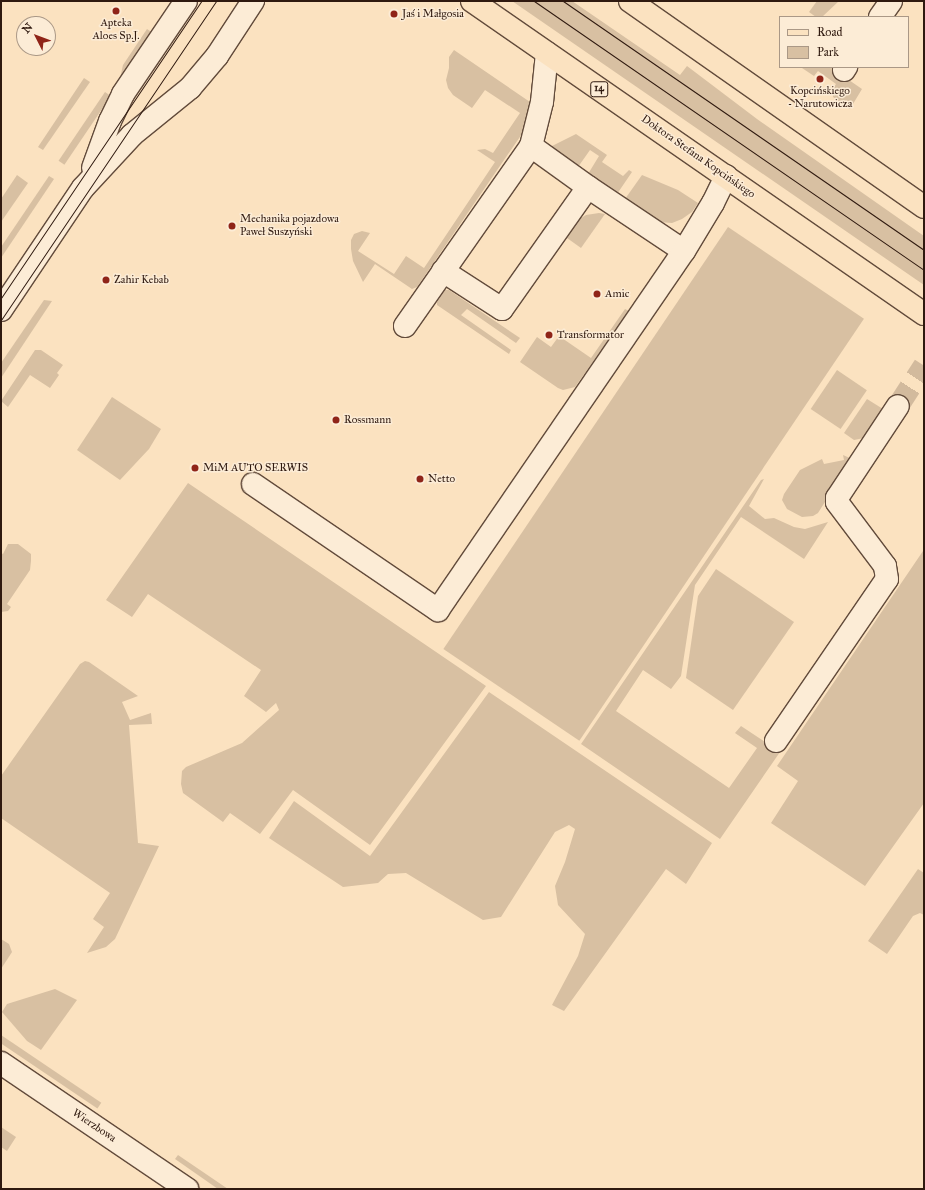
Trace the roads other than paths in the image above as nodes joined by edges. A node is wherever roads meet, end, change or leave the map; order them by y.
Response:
1 (186, 1) edge
2 (253, 1) edge
3 (472, 1) edge
4 (630, 1) edge
5 (891, 1) edge
6 (881, 16) edge
7 (547, 53) junction
8 (530, 146) junction
9 (726, 176) junction
10 (588, 187) junction
11 (83, 188) junction
12 (924, 207) edge
13 (684, 251) junction
14 (443, 271) junction
15 (1, 310) edge
16 (924, 314) edge
17 (405, 326) dead end
18 (898, 406) tunnel mouth
19 (253, 484) dead end
20 (776, 741) dead end
21 (1, 1063) edge
22 (187, 1189) edge

1 - 11 street
2 - 11 street
3 - 7 main road, Doktora Stefana Kopcińskiego / 14
4 - 12 main road
5 - 6 street
7 - 8 street
7 - 9 main road, Doktora Stefana Kopcińskiego / 14
8 - 10 street
8 - 14 street
9 - 13 street
9 - 16 main road, Doktora Stefana Kopcińskiego / 14
10 - 13 street
10 - 14 street
11 - 15 street
13 - 19 street
14 - 17 street
18 - 20 street
21 - 22 street, Wierzbowa

